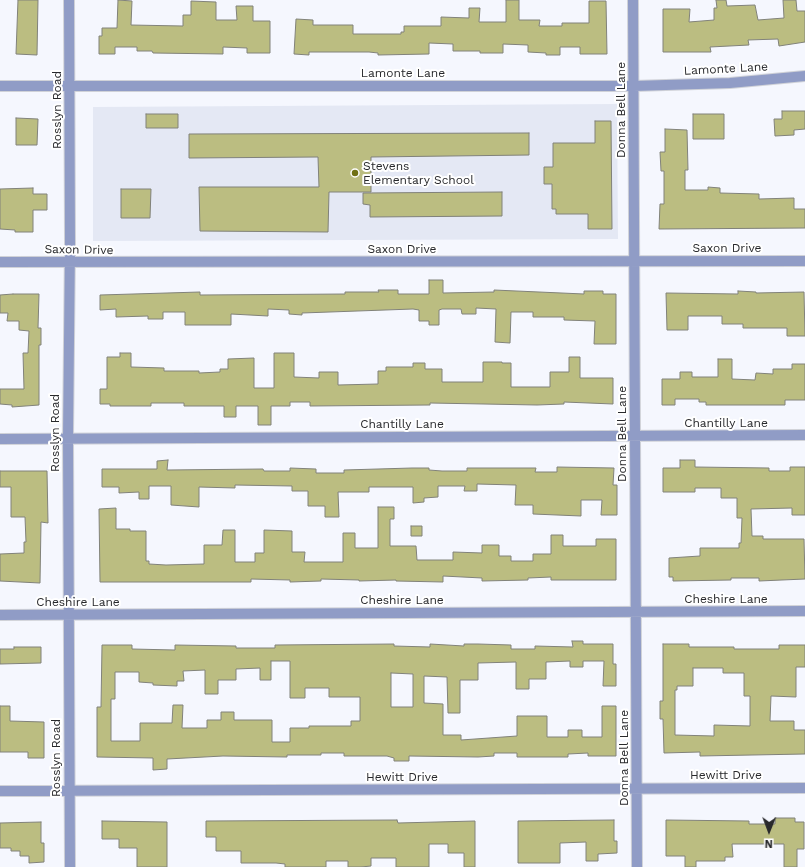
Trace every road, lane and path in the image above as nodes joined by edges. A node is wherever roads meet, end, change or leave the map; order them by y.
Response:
1 (69, 0) edge
2 (633, 0) edge
3 (805, 76) edge
4 (0, 86) edge
5 (70, 86) junction
6 (634, 86) junction
7 (635, 261) junction
8 (805, 261) edge
9 (0, 262) edge
10 (70, 263) junction
11 (805, 435) edge
12 (635, 437) junction
13 (68, 438) junction
14 (0, 439) edge
15 (805, 611) edge
16 (636, 612) junction
17 (0, 615) edge
18 (69, 615) junction
19 (805, 788) edge
20 (637, 789) junction
21 (0, 791) edge
22 (69, 791) junction
23 (70, 867) edge
24 (637, 867) edge

1 - 5 street, Rosslyn Road
2 - 6 street, Donna Bell Lane
3 - 6 street, Lamonte Lane
4 - 5 street, Lamonte Lane
5 - 6 street, Lamonte Lane
5 - 10 street, Rosslyn Road
6 - 7 street, Donna Bell Lane
7 - 8 street, Saxon Drive
7 - 10 street, Saxon Drive
7 - 12 street, Donna Bell Lane
9 - 10 street, Saxon Drive
10 - 13 street, Rosslyn Road
11 - 12 street, Chantilly Lane
12 - 13 street, Chantilly Lane
12 - 16 street, Donna Bell Lane
13 - 14 street, Chantilly Lane
13 - 18 street, Rosslyn Road
15 - 16 street, Cheshire Lane
16 - 18 street, Cheshire Lane
16 - 20 street, Donna Bell Lane
17 - 18 street, Cheshire Lane
18 - 22 street, Rosslyn Road
19 - 20 street, Hewitt Drive
20 - 22 street, Hewitt Drive
20 - 24 street, Donna Bell Lane
21 - 22 street, Hewitt Drive
22 - 23 street, Rosslyn Road

